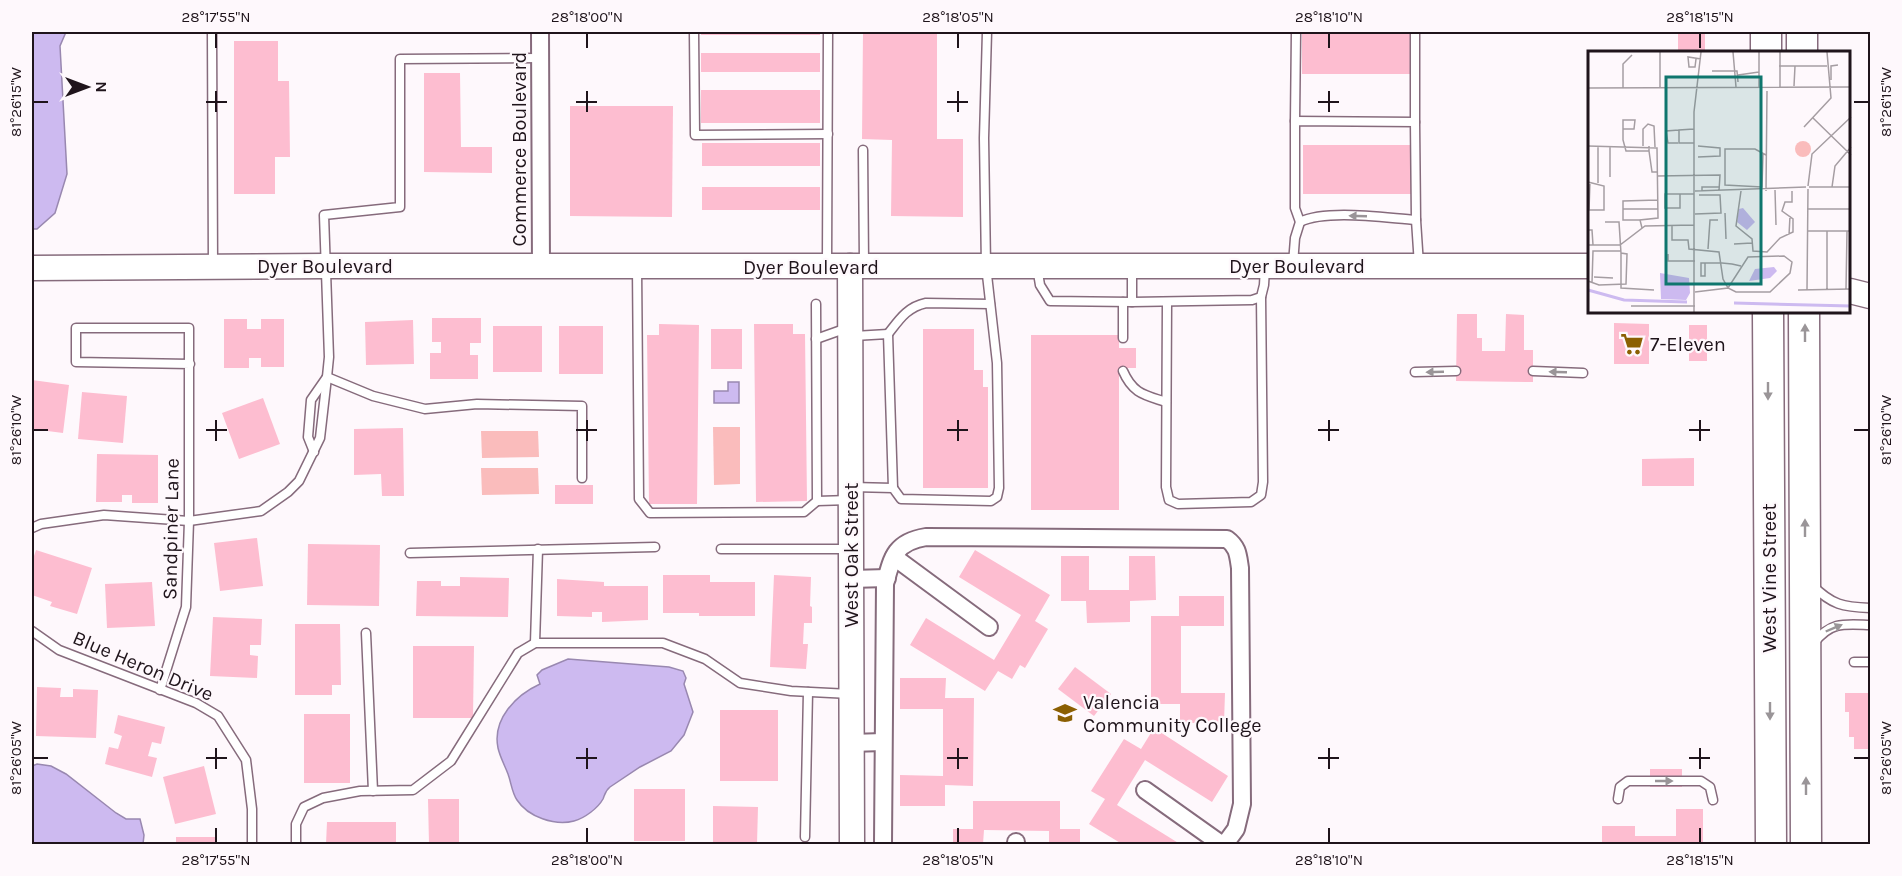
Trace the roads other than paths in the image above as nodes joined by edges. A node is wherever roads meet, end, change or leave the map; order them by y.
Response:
1 (212, 32) edge
2 (540, 32) edge
3 (694, 32) edge
4 (828, 32) edge
5 (987, 32) edge
6 (1296, 32) edge
7 (1415, 32) edge
8 (1766, 32) edge
9 (1802, 32) edge
10 (1766, 51) edge
11 (1802, 51) edge
12 (540, 58) junction
13 (1295, 121) junction
14 (1415, 122) junction
15 (828, 134) junction
16 (863, 150) dead end
17 (1416, 220) junction
18 (1300, 222) junction
19 (325, 266) junction
20 (847, 266) junction
21 (986, 266) junction
22 (1037, 266) junction
23 (1132, 266) junction
24 (1266, 266) junction
25 (1293, 266) junction
26 (1419, 266) junction
27 (1588, 266) edge
28 (213, 267) junction
29 (540, 267) junction
30 (637, 267) junction
31 (32, 268) edge
32 (1851, 291) edge
33 (1870, 296) edge
34 (1261, 297) junction
35 (1128, 302) junction
36 (1167, 303) junction
37 (816, 304) dead end
38 (990, 304) junction
39 (1768, 314) edge
40 (1804, 314) edge
41 (850, 332) junction
42 (888, 334) junction
43 (1123, 338) dead end
44 (816, 339) junction
45 (190, 364) junction
46 (1123, 371) dead end
47 (1456, 371) dead end
48 (1533, 371) dead end
49 (1415, 372) dead end
50 (1583, 373) dead end
51 (327, 377) junction
52 (1167, 402) junction
53 (314, 452) junction
54 (582, 477) dead end
55 (893, 488) junction
56 (851, 494) junction
57 (817, 501) junction
58 (189, 521) junction
59 (32, 528) edge
60 (655, 547) dead end
61 (538, 549) junction
62 (720, 549) dead end
63 (851, 549) junction
64 (410, 553) dead end
65 (894, 557) junction
66 (1806, 577) junction
67 (887, 578) junction
68 (851, 579) junction
69 (1870, 608) edge
70 (1870, 625) edge
71 (989, 627) dead end
72 (32, 631) edge
73 (366, 633) dead end
74 (535, 644) junction
75 (1806, 653) junction
76 (1854, 662) dead end
77 (1870, 662) edge
78 (160, 690) junction
79 (808, 692) junction
80 (851, 694) junction
81 (883, 742) junction
82 (851, 743) junction
83 (1145, 790) dead end
84 (373, 791) junction
85 (1618, 799) dead end
86 (1713, 800) dead end
87 (806, 837) dead end
88 (1775, 837) edge
89 (252, 844) edge
90 (296, 844) edge
91 (852, 844) edge
92 (883, 844) edge
93 (1223, 844) edge
94 (1806, 844) edge

1 - 28 lane
2 - 12 street, Commerce Boulevard
3 - 15 lane
4 - 15 lane
5 - 21 lane
6 - 13 lane
7 - 14 lane
8 - 10 highway
9 - 11 highway
12 - 19 lane
12 - 29 street, Commerce Boulevard
13 - 14 lane
13 - 18 lane
14 - 17 lane
15 - 20 lane
16 - 20 lane
17 -> 18 lane
17 - 26 lane
18 - 25 lane
19 - 28 main road, Dyer Boulevard
19 - 29 main road, Dyer Boulevard
19 - 51 lane
20 - 21 main road, Dyer Boulevard
20 - 30 main road, Dyer Boulevard
20 - 41 main road, West Oak Street
21 - 22 main road, Dyer Boulevard
21 - 38 lane
22 - 23 main road, Dyer Boulevard
22 - 35 lane
23 - 24 main road, Dyer Boulevard
23 - 35 lane
24 - 25 main road, Dyer Boulevard
24 - 34 lane
25 - 26 main road, Dyer Boulevard
26 - 27 main road, Dyer Boulevard
28 - 31 main road, Dyer Boulevard
29 - 30 main road, Dyer Boulevard
30 - 57 lane
32 - 33 main road
34 - 36 lane
34 - 52 lane
35 - 36 lane
35 - 43 lane
36 - 52 lane
37 - 44 lane
38 - 42 lane
38 - 55 lane
39 -> 88 highway, West Vine Street
66 -> 40 highway, West Vine Street
41 - 42 lane
41 - 44 lane
41 - 56 main road, West Oak Street
42 - 55 lane
44 - 57 lane
45 - 45 lane, Sandpiner Lane
45 - 58 lane, Sandpiner Lane
46 - 52 lane
47 -> 49 lane
50 -> 48 lane
51 - 53 lane
51 - 53 lane
51 - 54 lane
53 - 58 lane
55 - 56 lane
56 - 57 lane
56 - 63 main road, West Oak Street
58 - 59 lane
58 - 78 lane, Sandpiner Lane
60 - 61 lane
61 - 64 lane
61 - 74 lane
62 - 63 lane
63 - 68 main road, West Oak Street
65 - 67 street
65 - 71 street
65 - 93 street
66 - 69 lane
66 - 75 highway, West Vine Street
67 - 68 street
67 - 81 street
68 - 80 main road, West Oak Street
75 -> 70 lane
72 - 78 lane, Blue Heron Drive
73 - 84 lane
74 - 79 lane
74 - 84 lane
94 -> 75 highway, West Vine Street
76 - 77 lane
78 - 89 lane, Blue Heron Drive
79 - 80 lane
79 - 87 lane
80 - 82 main road, West Oak Street
81 - 82 street
81 - 92 street
82 - 91 main road, West Oak Street
83 - 93 street
84 - 90 lane
85 -> 86 lane

